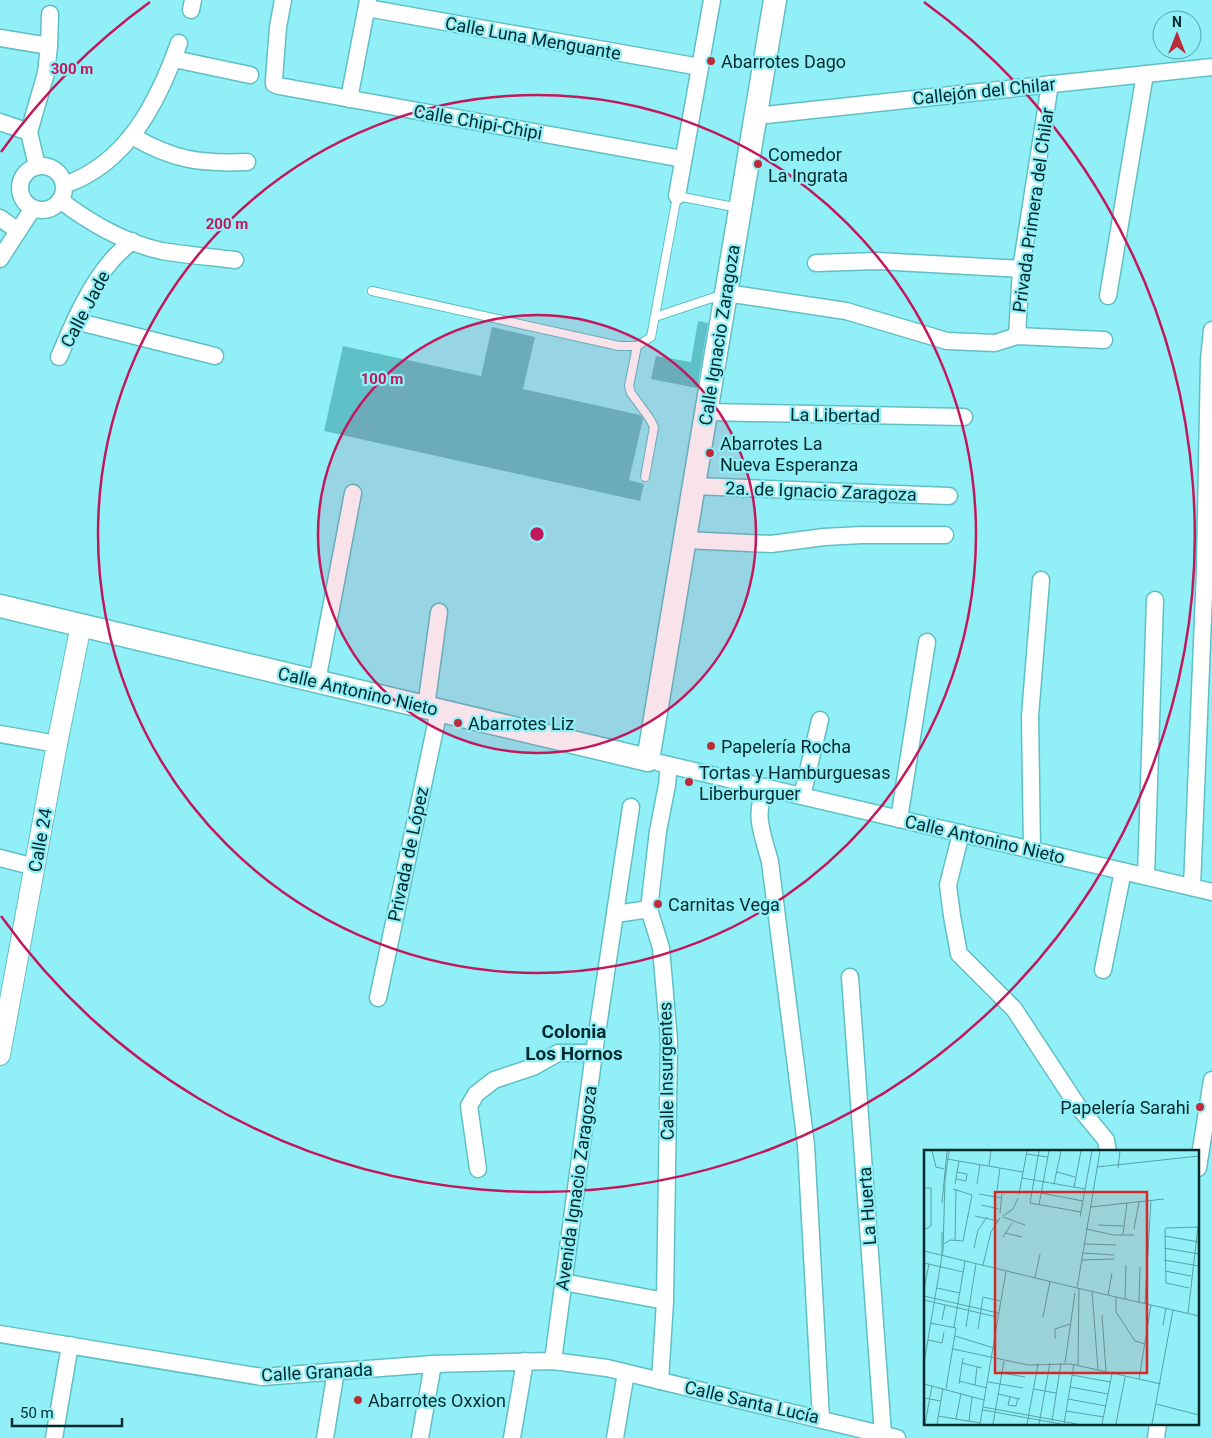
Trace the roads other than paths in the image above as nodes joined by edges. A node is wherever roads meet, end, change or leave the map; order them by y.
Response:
1 (283, 0) edge
2 (712, 0) edge
3 (775, 0) edge
4 (368, 4) edge
5 (50, 14) dead end
6 (0, 38) edge
7 (179, 43) dead end
8 (50, 46) junction
9 (174, 59) junction
10 (700, 67) junction
11 (1212, 67) edge
12 (1145, 74) junction
13 (250, 75) dead end
14 (1050, 84) junction
15 (349, 99) junction
16 (756, 116) junction
17 (0, 122) edge
18 (29, 132) junction
19 (132, 136) junction
20 (683, 159) junction
21 (247, 162) dead end
22 (37, 166) junction
23 (62, 193) junction
24 (676, 200) junction
25 (33, 208) junction
26 (740, 209) junction
27 (0, 218) edge
28 (18, 231) junction
29 (132, 241) junction
30 (0, 259) edge
31 (235, 260) dead end
32 (816, 263) dead end
33 (1021, 269) junction
34 (372, 290) dead end
35 (726, 293) junction
36 (1108, 296) dead end
37 (654, 318) junction
38 (75, 321) junction
39 (1212, 330) edge
40 (1017, 336) junction
41 (1104, 340) dead end
42 (637, 346) junction
43 (215, 356) dead end
44 (59, 357) dead end
45 (706, 412) junction
46 (964, 417) dead end
47 (645, 477) dead end
48 (694, 486) junction
49 (353, 493) dead end
50 (949, 496) dead end
51 (946, 535) dead end
52 (685, 540) junction
53 (1209, 570) edge
54 (1041, 580) dead end
55 (1155, 600) dead end
56 (0, 606) edge
57 (439, 612) dead end
58 (81, 625) junction
59 (927, 642) dead end
60 (317, 681) junction
61 (432, 708) junction
62 (820, 720) dead end
63 (0, 734) edge
64 (905, 735) dead end
65 (57, 744) junction
66 (658, 762) junction
67 (767, 787) junction
68 (802, 796) junction
69 (631, 807) dead end
70 (896, 818) junction
71 (961, 833) junction
72 (1032, 850) junction
73 (0, 858) edge
74 (35, 867) junction
75 (1123, 871) junction
76 (1146, 876) junction
77 (1192, 887) junction
78 (1212, 892) edge
79 (649, 909) junction
80 (616, 914) junction
81 (8, 961) edge
82 (1103, 970) dead end
83 (850, 977) dead end
84 (6, 992) edge
85 (378, 998) dead end
86 (594, 1053) junction
87 (0, 1055) edge
88 (1212, 1080) edge
89 (1108, 1150) edge
90 (1200, 1155) edge
91 (478, 1169) dead end
92 (563, 1282) junction
93 (665, 1301) junction
94 (0, 1334) edge
95 (70, 1345) junction
96 (525, 1361) junction
97 (553, 1361) junction
98 (433, 1364) junction
99 (607, 1368) joint
100 (336, 1371) junction
101 (626, 1372) junction
102 (660, 1380) junction
103 (821, 1419) junction
104 (890, 1436) edge
105 (54, 1438) edge
106 (325, 1438) edge
107 (420, 1438) edge
108 (512, 1438) edge
109 (615, 1438) edge

1 - 15 street, Calle Chipi-Chipi
2 - 10 street
3 - 16 main road, Calle Ignacio Zaragoza
4 - 10 street, Calle Luna Menguante
4 - 15 street
5 - 8 street
6 - 8 street
7 - 9 street
8 - 18 street
9 - 13 street
9 - 19 street
10 - 20 street
11 - 12 street, Callejón del Chilar
12 - 14 street, Callejón del Chilar
12 - 36 street
14 - 16 street, Callejón del Chilar
14 - 33 street, Privada Primera del Chilar
15 - 20 street, Calle Chipi-Chipi
16 - 26 main road, Calle Ignacio Zaragoza
17 - 18 street
18 - 22 street
19 - 21 street
19 - 23 street
20 - 24 street
22 - 23 street
22 - 25 street
23 - 25 street
23 - 29 street
24 - 26 lane
24 - 37 lane
25 - 28 street
26 - 35 main road, Calle Ignacio Zaragoza
27 - 28 street
28 - 30 street
29 - 31 street
29 - 38 street, Calle Jade
32 - 33 street
33 - 40 street, Privada Primera del Chilar
34 - 42 lane
35 - 37 lane
35 - 40 street
35 - 45 main road, Calle Ignacio Zaragoza
37 - 42 lane
38 - 43 street
38 - 44 street, Calle Jade
39 - 53 street
40 - 41 street
42 - 47 lane
45 - 46 street, La Libertad
45 - 48 main road, Calle Ignacio Zaragoza
48 - 50 street, 2a. de Ignacio Zaragoza
48 - 52 main road, Calle Ignacio Zaragoza
49 - 60 street
51 - 52 street
52 - 66 main road, Calle Ignacio Zaragoza
53 - 77 street
54 - 72 street
55 - 76 street
56 - 58 main road, Calle Antonino Nieto
57 - 61 street, Privada de López
58 - 60 main road, Calle Antonino Nieto
58 - 65 street, Calle 24
59 - 70 street
60 - 61 main road, Calle Antonino Nieto
61 - 66 main road, Calle Antonino Nieto
61 - 85 street, Privada de López
62 - 68 street
63 - 65 street
64 - 70 street
65 - 74 street, Calle 24
66 - 67 street, Calle Antonino Nieto
66 - 79 street, Calle Insurgentes
67 - 68 street, Calle Antonino Nieto
67 - 103 street
68 - 70 street, Calle Antonino Nieto
69 - 80 street, Avenida Ignacio Zaragoza
70 - 71 street, Calle Antonino Nieto
71 - 72 street, Calle Antonino Nieto
71 - 89 street
72 - 75 street, Calle Antonino Nieto
73 - 74 street
74 - 81 street, Calle 24
75 - 76 street, Calle Antonino Nieto
75 - 82 street
76 - 77 street, Calle Antonino Nieto
77 - 78 street, Calle Antonino Nieto
79 - 80 street
79 - 93 street, Calle Insurgentes
80 - 86 street, Avenida Ignacio Zaragoza
81 - 84 street, Calle 24
83 - 104 street, La Huerta
84 - 87 street, Calle 24
86 - 91 street
86 - 92 street, Avenida Ignacio Zaragoza
88 - 90 street
92 - 93 street
92 - 97 street, Avenida Ignacio Zaragoza
93 - 102 street, Calle Insurgentes
94 - 95 street, Calle Granada
95 - 100 street, Calle Granada
95 - 105 street
96 - 97 street, Calle Granada
96 - 98 street, Calle Granada
96 - 108 street
97 - 99 street, Calle Granada
98 - 100 street, Calle Granada
98 - 107 street
99 - 101 street, Calle Santa Lucía
100 - 106 street
101 - 102 street, Calle Santa Lucía
101 - 109 street
102 - 103 street, Calle Santa Lucía
103 - 104 street, Calle Santa Lucía

